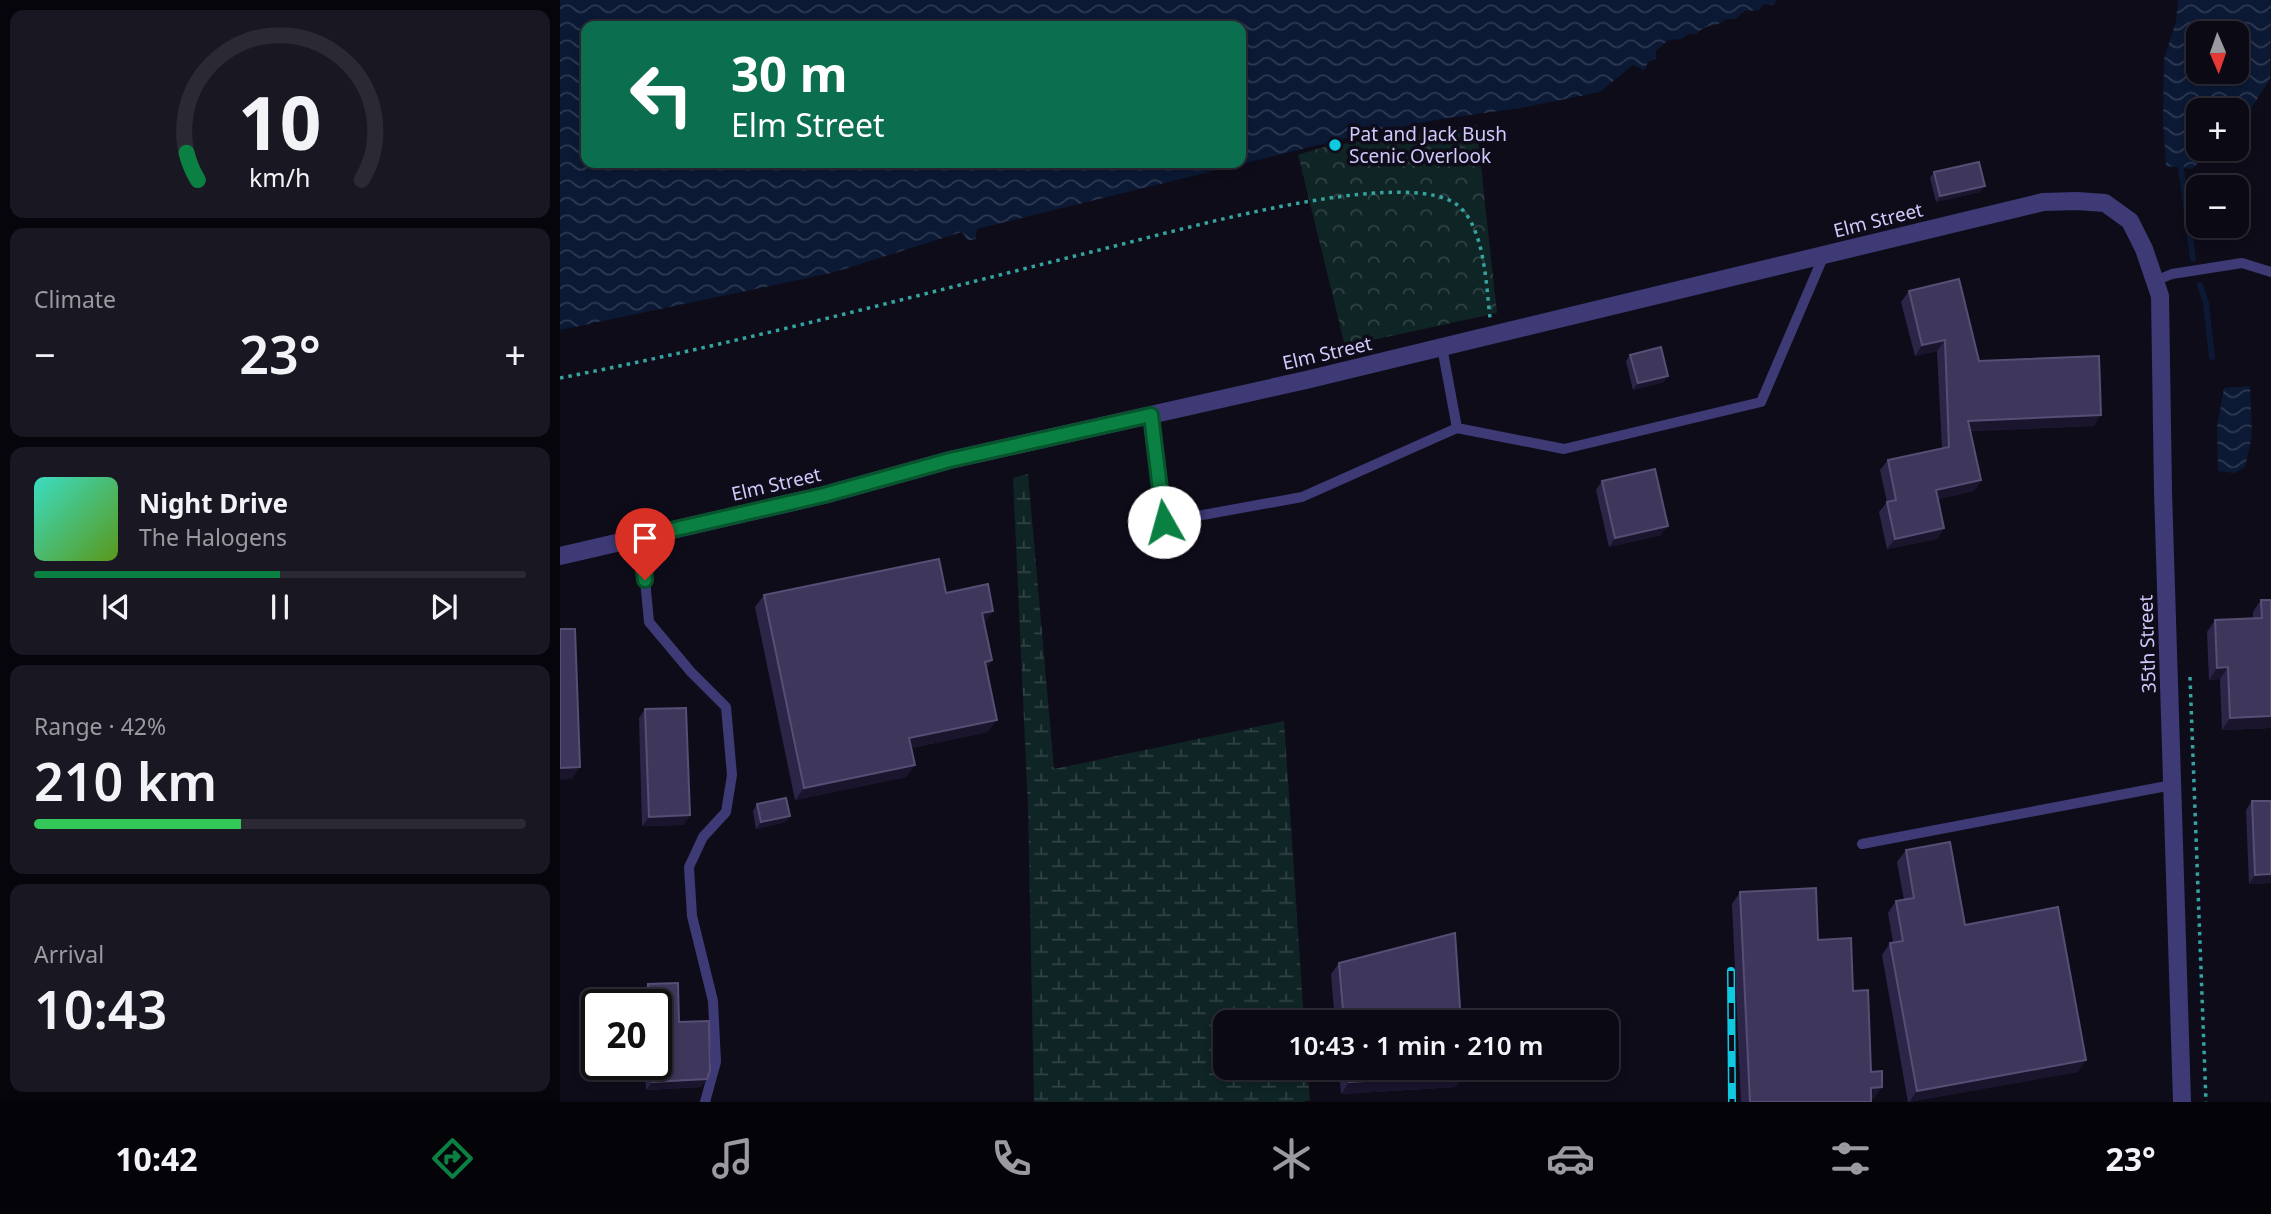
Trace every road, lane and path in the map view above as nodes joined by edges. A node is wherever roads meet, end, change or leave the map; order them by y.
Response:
1 (2105, 203) joint
2 (1824, 255) junction
3 (2271, 272) edge
4 (2155, 281) junction
5 (1491, 322) dead end
6 (1442, 347) junction
7 (560, 378) edge
8 (1151, 415) junction
9 (1457, 428) junction
10 (641, 537) junction
11 (560, 556) edge
12 (2190, 672) dead end
13 (2172, 785) junction
14 (1862, 844) dead end
15 (705, 1102) edge
16 (2182, 1102) edge
17 (2206, 1102) edge

1 - 2 street, Elm Street
1 - 4 street, 35th Street
2 - 6 street, Elm Street
2 - 9 lane
3 - 4 lane
4 - 13 street, 35th Street
5 - 7 path
6 - 8 street, Elm Street
6 - 9 lane
8 - 9 lane
8 - 10 street, Elm Street
10 - 11 street, Elm Street
10 - 15 lane
12 - 17 path
13 - 14 lane
13 - 16 street, 35th Street

